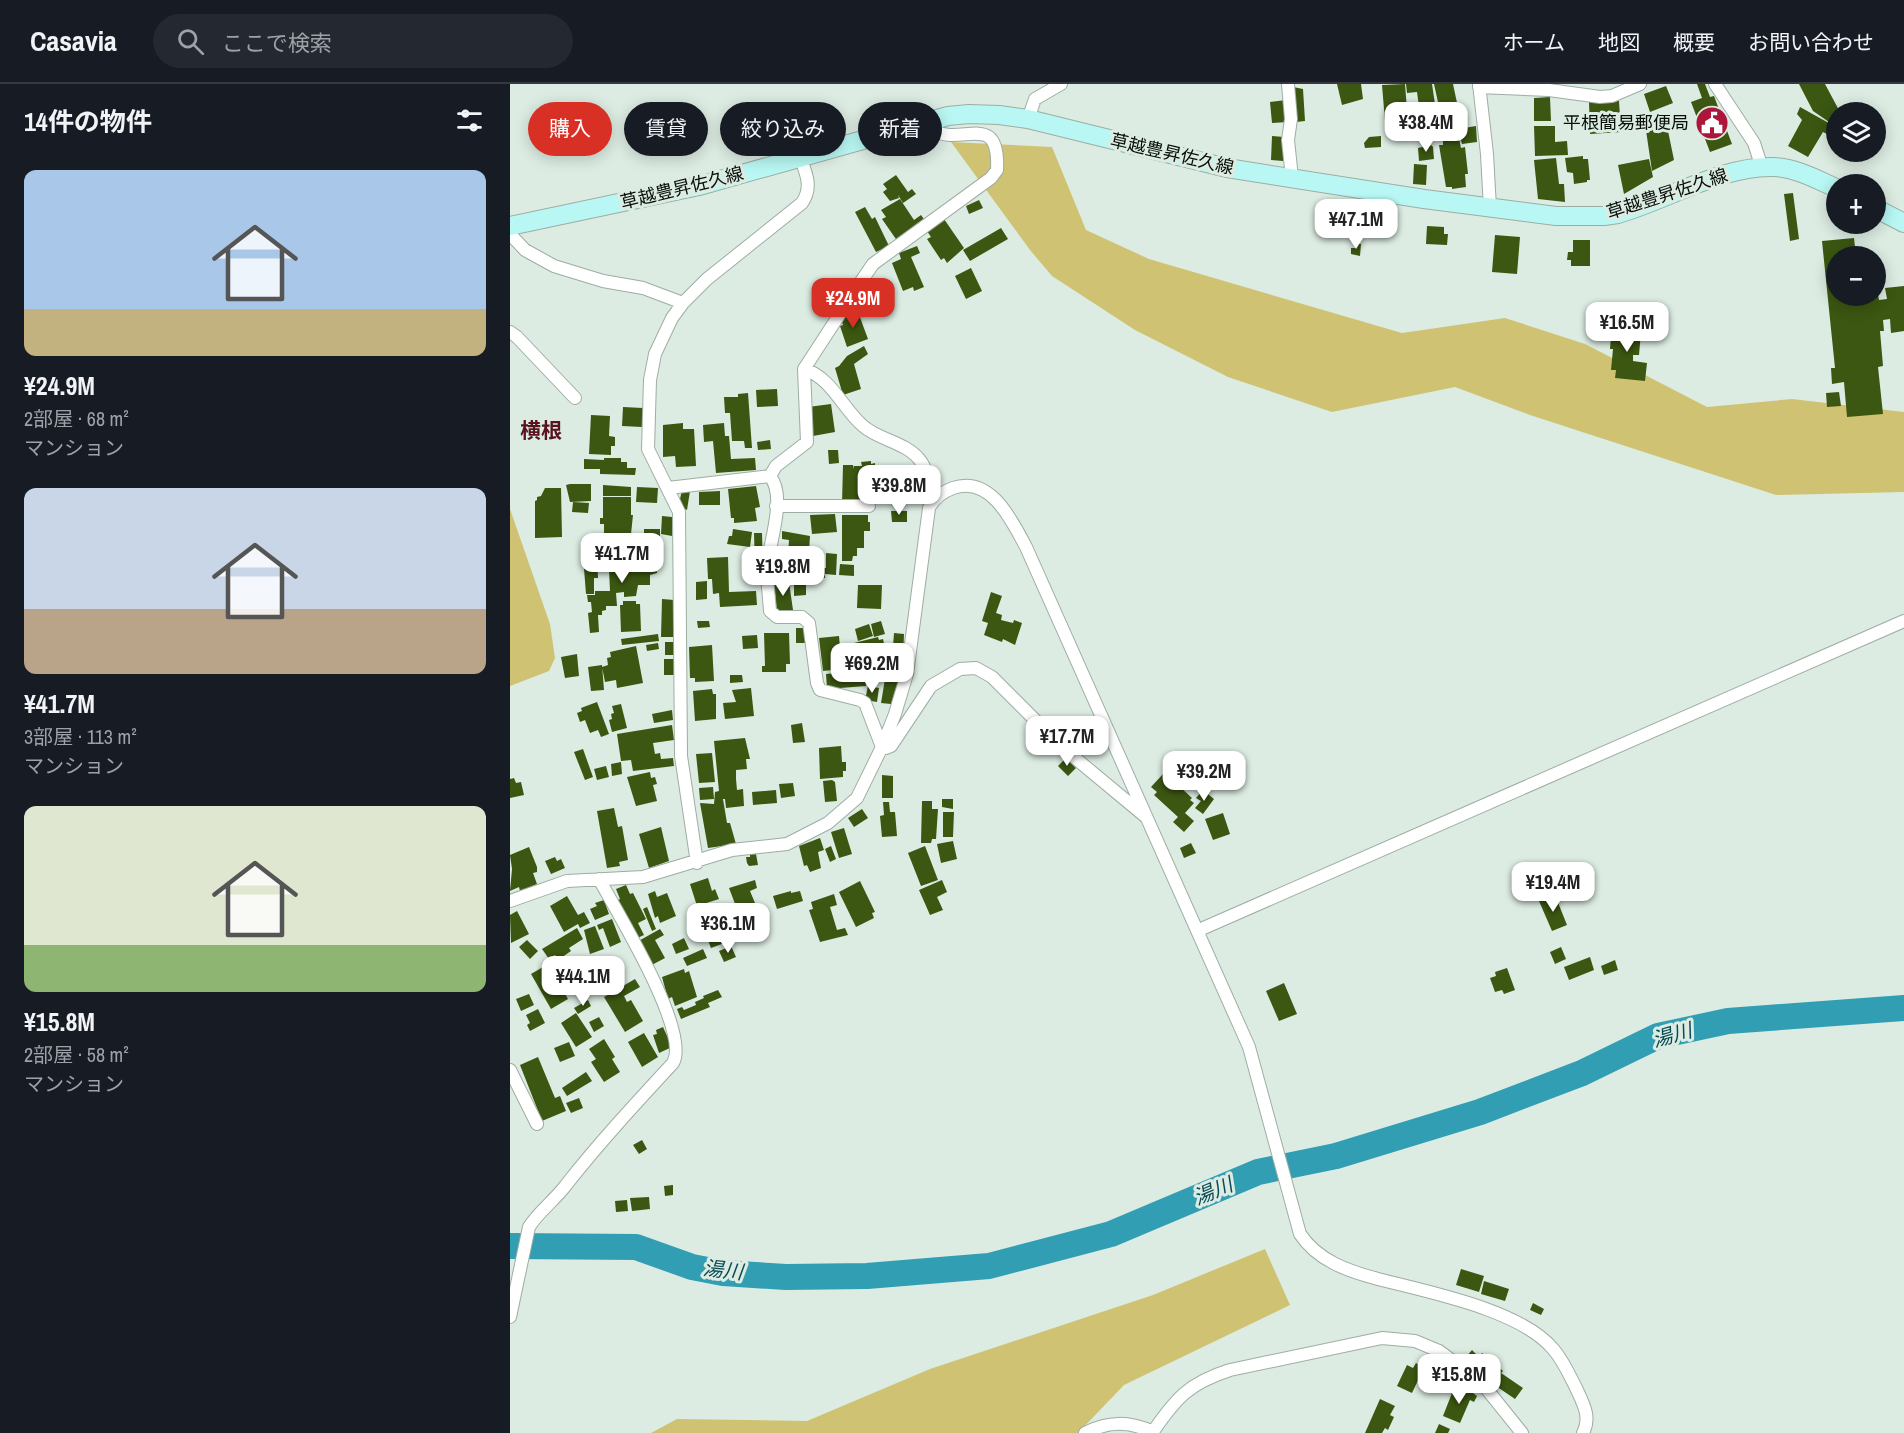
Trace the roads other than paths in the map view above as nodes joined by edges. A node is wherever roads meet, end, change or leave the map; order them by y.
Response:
1 (1061, 84) edge
2 (1288, 84) edge
3 (1640, 84) edge
4 (1479, 86) edge
5 (1721, 86) edge
6 (942, 118) edge
7 (1028, 119) junction
8 (942, 134) edge
9 (858, 140) edge
10 (800, 157) junction
11 (1762, 168) junction
12 (1292, 178) junction
13 (1826, 184) edge
14 (1490, 208) junction
15 (1886, 214) edge
16 (1904, 224) edge
17 (510, 226) edge
18 (510, 234) edge
19 (683, 303) junction
20 (510, 332) edge
21 (804, 369) junction
22 (575, 398) dead end
23 (770, 476) junction
24 (668, 488) junction
25 (938, 496) junction
26 (777, 506) junction
27 (869, 506) dead end
28 (1904, 621) edge
29 (882, 747) junction
30 (1149, 820) junction
31 (697, 863) junction
32 (599, 879) junction
33 (510, 901) edge
34 (1199, 930) junction
35 (510, 1070) edge
36 (537, 1124) dead end
37 (510, 1317) edge
38 (1152, 1432) edge
39 (1085, 1433) edge
40 (1522, 1433) edge
41 (1583, 1433) edge

1 - 7 street
2 - 12 street
3 - 4 street
4 - 14 street
5 - 11 street
6 - 7 main road, 草越豊昇佐久線
7 - 12 main road, 草越豊昇佐久線
8 - 21 street
9 - 10 main road, 草越豊昇佐久線
10 - 17 main road, 草越豊昇佐久線
10 - 19 street
11 - 13 main road, 草越豊昇佐久線
11 - 14 main road, 草越豊昇佐久線
12 - 14 main road, 草越豊昇佐久線
15 - 16 main road
18 - 19 street
19 - 24 street
20 - 22 street
21 - 23 street
21 - 25 street
23 - 24 street
23 - 26 street
24 - 31 street
25 - 29 street
25 - 30 street
26 - 27 street
26 - 29 street
28 - 34 street
29 - 30 street
29 - 31 street
30 - 34 street
31 - 32 street
32 - 33 street
32 - 37 street
34 - 41 street
35 - 36 street
38 - 39 street
38 - 40 street

